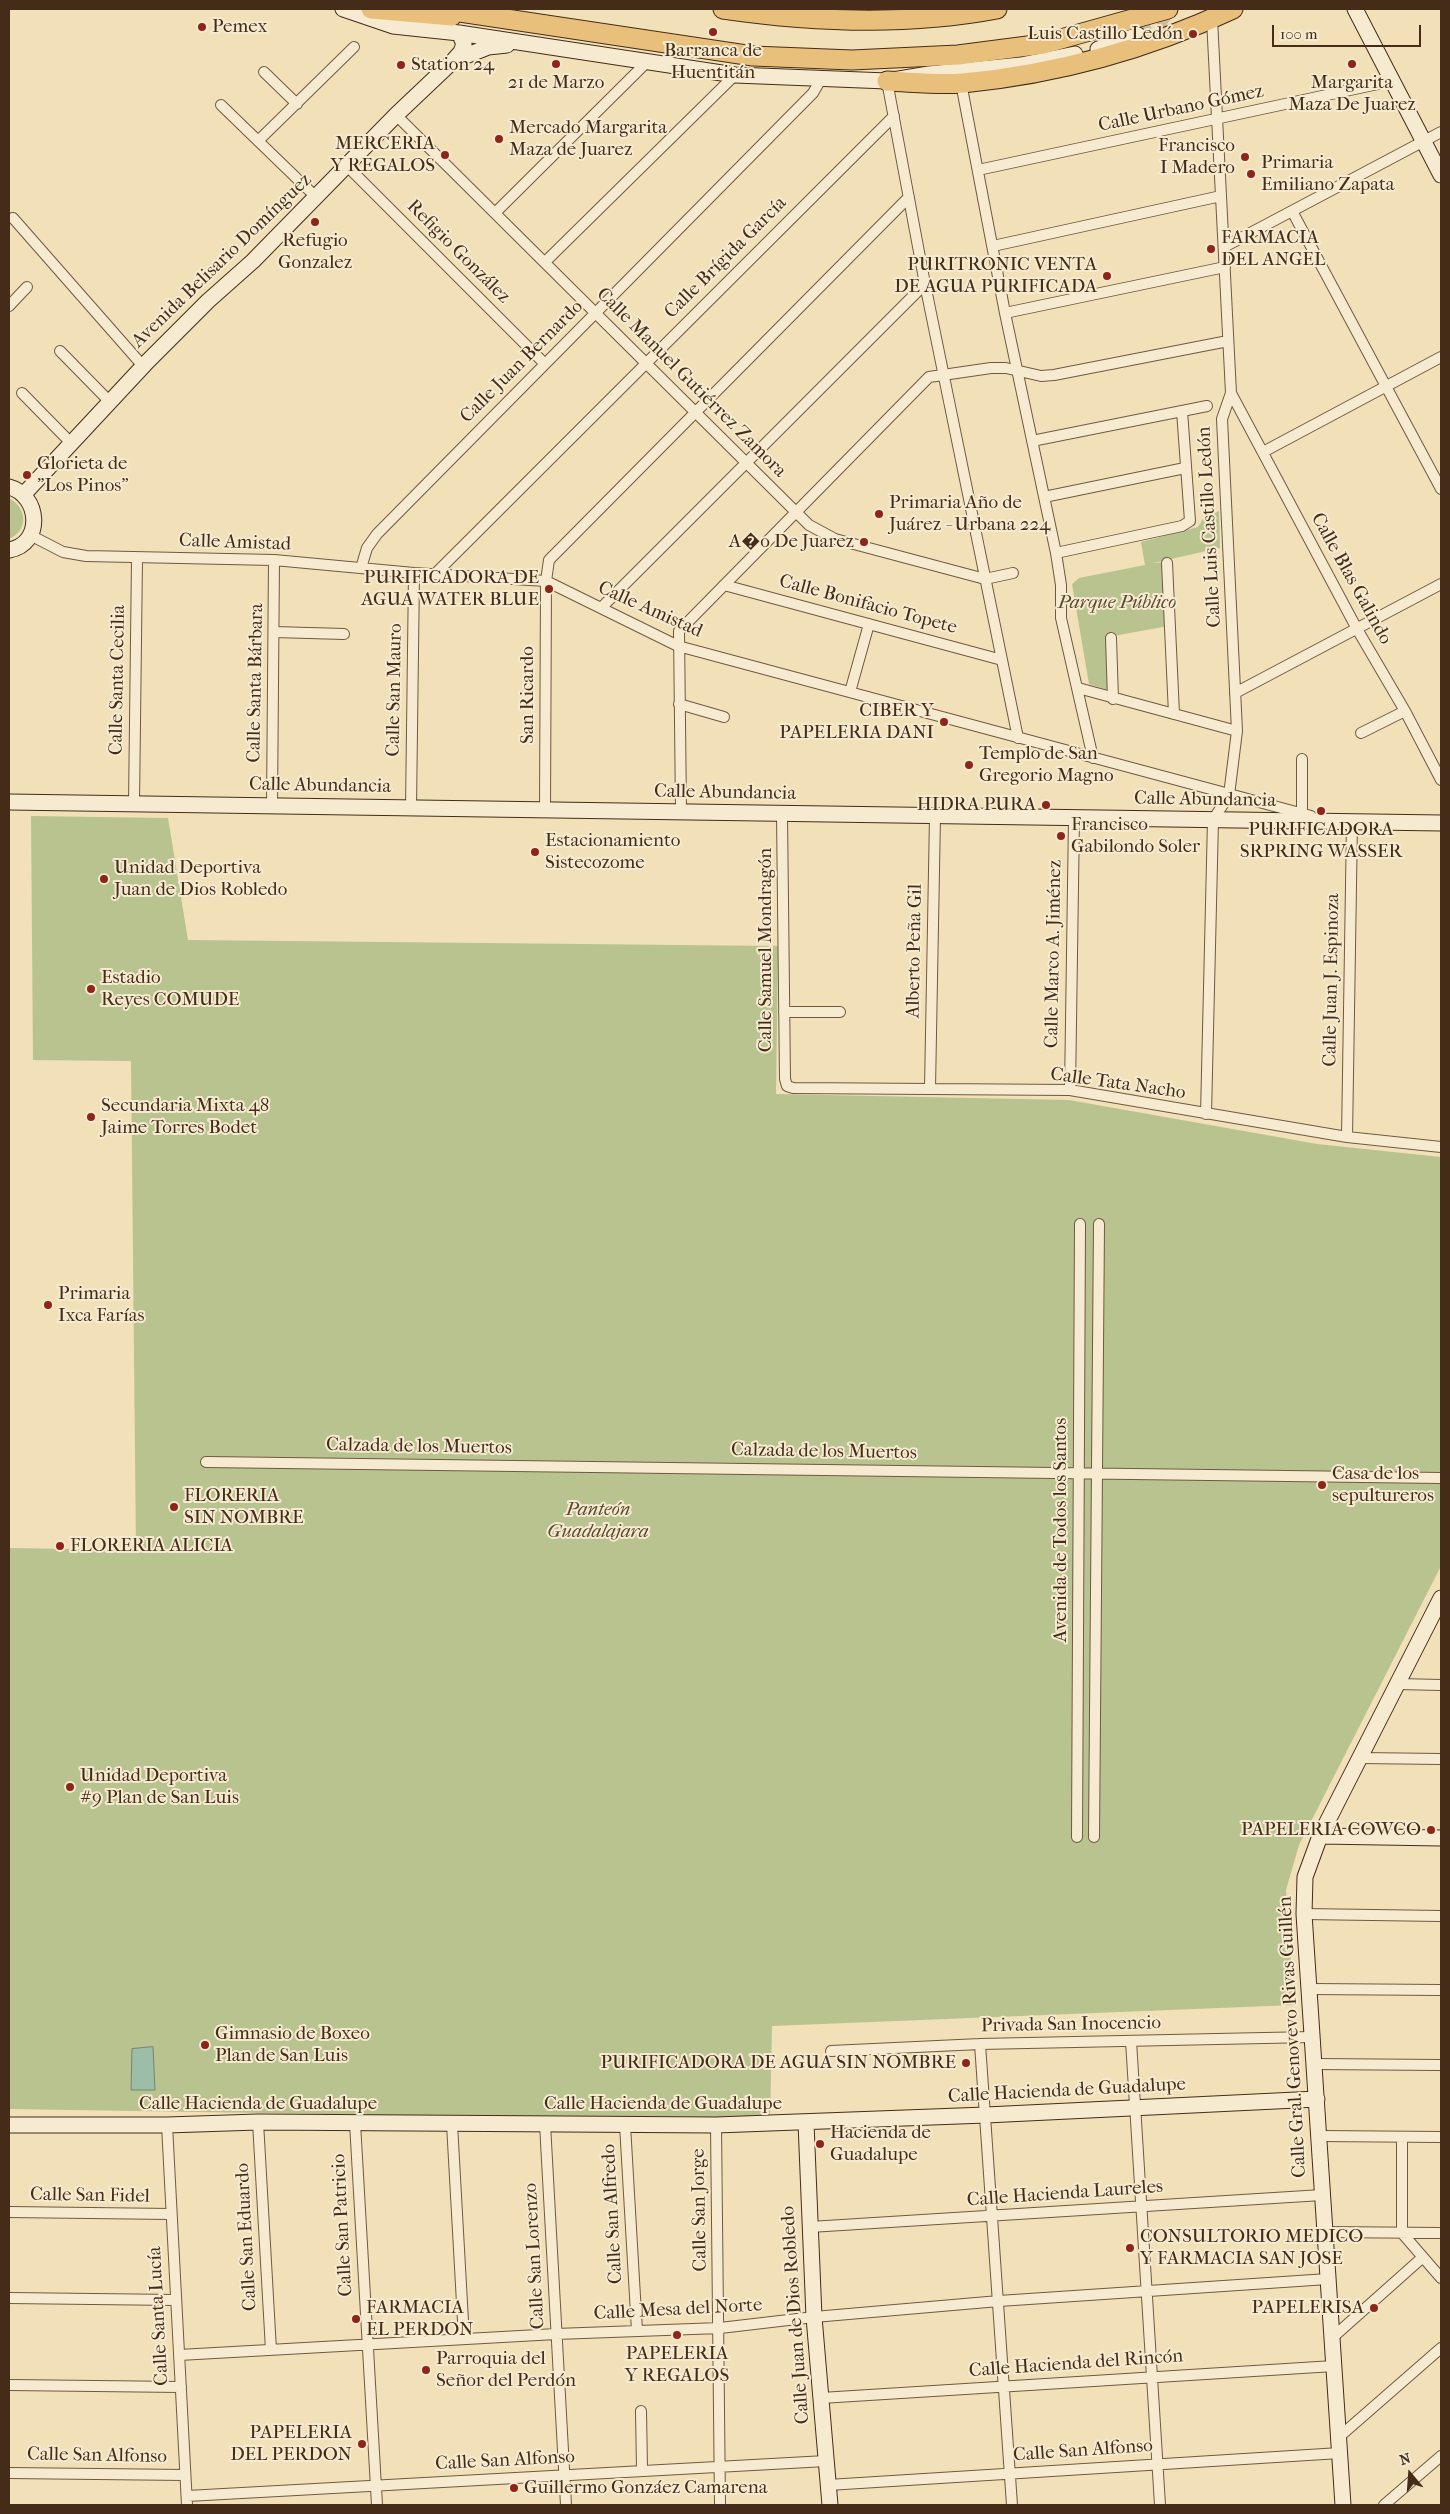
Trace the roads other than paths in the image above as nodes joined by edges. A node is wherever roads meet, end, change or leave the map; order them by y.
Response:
1 (343, 9) edge
2 (371, 9) edge
3 (440, 9) edge
4 (723, 9) edge
5 (997, 9) edge
6 (1168, 9) edge
7 (1233, 9) edge
8 (1355, 9) edge
9 (1212, 18) junction
10 (516, 21) junction
11 (459, 33) junction
12 (1138, 35) tunnel mouth
13 (524, 43) junction
14 (354, 47) dead end
15 (453, 61) junction
16 (648, 61) junction
17 (264, 72) dead end
18 (735, 75) junction
19 (821, 79) junction
20 (887, 81) junction
21 (1392, 82) junction
22 (961, 83) junction
23 (297, 104) junction
24 (221, 106) dead end
25 (396, 115) junction
26 (894, 116) junction
27 (1217, 119) junction
28 (1441, 132) edge
29 (258, 141) junction
30 (1424, 142) junction
31 (347, 166) junction
32 (978, 170) junction
33 (1441, 175) edge
34 (1221, 196) junction
35 (316, 197) junction
36 (909, 197) junction
37 (1292, 211) junction
38 (495, 213) junction
39 (13, 218) dead end
40 (993, 246) junction
41 (1224, 247) junction
42 (545, 262) junction
43 (1225, 266) junction
44 (925, 284) junction
45 (27, 287) dead end
46 (9, 306) edge
47 (596, 313) junction
48 (1006, 313) junction
49 (1228, 341) junction
50 (60, 351) dead end
51 (1441, 358) edge
52 (646, 363) junction
53 (145, 364) junction
54 (545, 364) junction
55 (1018, 371) junction
56 (943, 373) junction
57 (1386, 387) junction
58 (22, 393) dead end
59 (1231, 393) junction
60 (110, 401) junction
61 (1207, 406) dead end
62 (1182, 411) junction
63 (695, 412) junction
64 (1032, 441) junction
65 (71, 443) junction
66 (1263, 452) junction
67 (746, 463) junction
68 (1185, 468) junction
69 (9, 487) edge
70 (1441, 489) edge
71 (24, 494) junction
72 (1044, 497) junction
73 (796, 512) junction
74 (30, 535) junction
75 (9, 550) edge
76 (1056, 553) junction
77 (137, 558) junction
78 (274, 560) junction
79 (1167, 563) dead end
80 (361, 568) junction
81 (414, 573) junction
82 (1012, 573) dead end
83 (436, 574) junction
84 (985, 579) junction
85 (546, 581) junction
86 (1441, 584) edge
87 (724, 585) junction
88 (600, 608) junction
89 (868, 624) junction
90 (1357, 629) junction
91 (274, 632) junction
92 (344, 634) dead end
93 (1111, 638) dead end
94 (678, 646) junction
95 (1002, 660) junction
96 (1078, 688) junction
97 (850, 692) junction
98 (1235, 693) junction
99 (1113, 699) junction
100 (679, 704) junction
101 (1405, 711) junction
102 (1174, 714) junction
103 (724, 717) dead end
104 (1237, 731) junction
105 (1361, 733) dead end
106 (1018, 738) junction
107 (1093, 758) junction
108 (1302, 759) dead end
109 (1441, 780) edge
110 (1229, 795) junction
111 (9, 802) edge
112 (134, 804) junction
113 (272, 806) junction
114 (410, 808) junction
115 (545, 810) junction
116 (681, 812) junction
117 (782, 814) junction
118 (935, 816) junction
119 (1074, 818) junction
120 (1302, 818) junction
121 (1214, 820) junction
122 (1352, 822) junction
123 (1441, 823) edge
124 (784, 1012) junction
125 (840, 1012) dead end
126 (787, 1086) joint
127 (930, 1088) junction
128 (1070, 1090) junction
129 (1206, 1114) junction
130 (1347, 1138) junction
131 (1441, 1147) edge
132 (1080, 1224) dead end
133 (1099, 1224) dead end
134 (206, 1462) dead end
135 (1079, 1473) junction
136 (1097, 1473) junction
137 (1441, 1478) edge
138 (1439, 1607) edge
139 (1398, 1684) junction
140 (1441, 1685) edge
141 (1360, 1758) junction
142 (1441, 1759) edge
143 (1320, 1836) junction
144 (1077, 1837) dead end
145 (1094, 1837) dead end
146 (1441, 1838) edge
147 (1304, 1914) junction
148 (1441, 1916) edge
149 (1310, 1989) junction
150 (1441, 1990) edge
151 (1312, 2037) junction
152 (1131, 2041) junction
153 (980, 2044) junction
154 (831, 2051) dead end
155 (1314, 2064) junction
156 (1441, 2065) edge
157 (1317, 2099) junction
158 (1134, 2108) junction
159 (986, 2115) junction
160 (258, 2122) junction
161 (355, 2123) junction
162 (806, 2123) junction
163 (452, 2124) junction
164 (545, 2124) junction
165 (9, 2125) edge
166 (167, 2125) junction
167 (625, 2125) junction
168 (716, 2125) junction
169 (1319, 2136) junction
170 (1402, 2137) junction
171 (1441, 2137) edge
172 (1322, 2195) junction
173 (1141, 2207) junction
174 (9, 2212) edge
175 (171, 2214) junction
176 (993, 2216) junction
177 (810, 2227) junction
178 (1325, 2232) junction
179 (1402, 2233) junction
180 (1441, 2233) edge
181 (1423, 2257) junction
182 (1441, 2278) edge
183 (1328, 2279) junction
184 (1146, 2291) junction
185 (9, 2298) edge
186 (176, 2300) junction
187 (999, 2301) junction
188 (814, 2317) junction
189 (720, 2328) junction
190 (637, 2332) junction
191 (556, 2334) junction
192 (1332, 2338) junction
193 (464, 2339) junction
194 (367, 2344) junction
195 (1441, 2348) edge
196 (271, 2350) junction
197 (179, 2355) junction
198 (1334, 2366) junction
199 (1152, 2377) junction
200 (9, 2385) edge
201 (181, 2387) junction
202 (1004, 2387) junction
203 (821, 2398) junction
204 (641, 2411) dead end
205 (1339, 2437) junction
206 (1340, 2453) junction
207 (1441, 2456) edge
208 (826, 2461) junction
209 (1158, 2464) junction
210 (720, 2467) junction
211 (642, 2469) junction
212 (9, 2473) edge
213 (1010, 2473) junction
214 (186, 2475) junction
215 (564, 2475) junction
216 (828, 2485) junction
217 (376, 2486) junction
218 (187, 2501) edge
219 (377, 2505) edge
220 (566, 2505) edge
221 (720, 2505) edge
222 (830, 2505) edge
223 (1012, 2505) edge
224 (1160, 2505) edge
225 (1343, 2505) edge
226 (1384, 2505) edge

1 - 11 street
2 - 10 highway
3 - 10 highway
4 - 5 highway
6 - 10 highway
7 - 9 highway
8 - 21 street
9 - 22 highway
9 - 27 street, Calle Luis Castillo Ledón
11 - 13 street
11 - 15 street, Avenida Belisario Domínguez
12 - 20 street
13 - 15 street, Avenida Belisario Domínguez
13 - 16 street
14 - 23 street
15 - 25 street, Avenida Belisario Domínguez
16 - 18 street
16 - 38 street
17 - 23 street
18 - 19 street
18 - 42 street
19 - 20 street
19 - 47 street, Calle Juan Bernardo
20 - 22 highway
20 - 26 street
21 - 27 street, Calle Urbano Gómez
21 - 30 street
22 - 32 street
23 - 29 street
24 - 29 street
25 - 31 street, Avenida Belisario Domínguez
25 - 38 street, Calle Manuel Gutiérrez Zamora
26 - 36 street
26 - 52 street, Calle Brígida García
27 - 32 street, Calle Urbano Gómez
27 - 34 street, Calle Luis Castillo Ledón
28 - 30 street
29 - 35 street
30 - 33 street
30 - 37 street
31 - 35 street, Avenida Belisario Domínguez
31 - 54 street, Refigio González
32 - 40 street
34 - 40 street
34 - 41 street, Calle Luis Castillo Ledón
35 - 53 street, Avenida Belisario Domínguez
36 - 44 street
36 - 63 street, San Ricardo
37 - 41 street
37 - 57 street
38 - 42 street, Calle Manuel Gutiérrez Zamora
39 - 53 street
40 - 48 street
41 - 43 street, Calle Luis Castillo Ledón
42 - 47 street, Calle Manuel Gutiérrez Zamora
43 - 48 street
43 - 49 street, Calle Luis Castillo Ledón
44 - 56 street
44 - 67 street
45 - 46 street
47 - 52 street, Calle Manuel Gutiérrez Zamora
47 - 54 street, Calle Juan Bernardo
48 - 55 street
49 - 55 street
49 - 59 street, Calle Luis Castillo Ledón
50 - 60 street
51 - 57 street
52 - 63 street, Calle Manuel Gutiérrez Zamora
52 - 83 street, Calle Brígida García
53 - 60 street, Avenida Belisario Domínguez
54 - 80 street, Calle Juan Bernardo
55 - 56 street
55 - 64 street
56 - 73 street
56 - 84 street
57 - 66 street
57 - 70 street
58 - 65 street
59 - 66 street, Calle Blas Galindo
59 - 98 street, Calle Luis Castillo Ledón
60 - 65 street, Avenida Belisario Domínguez
61 - 62 street
62 - 64 street
62 - 68 street
63 - 67 street, Calle Manuel Gutiérrez Zamora
63 - 85 street, San Ricardo
64 - 72 street
65 - 71 street, Avenida Belisario Domínguez
66 - 90 street, Calle Blas Galindo
67 - 73 street, Calle Manuel Gutiérrez Zamora
67 - 88 street
68 - 72 street
68 - 76 street
69 - 71 street
71 - 74 street
72 - 76 street
73 - 84 street, Calle Manuel Gutiérrez Zamora
73 - 87 street
74 - 75 street
74 - 77 street, Calle Amistad
76 - 96 street
77 - 78 street, Calle Amistad
77 - 112 street, Calle Santa Cecilia
78 - 80 street, Calle Amistad
78 - 91 street, Calle Santa Bárbara
79 - 102 street
80 - 81 street, Calle Amistad
81 - 83 street, Calle Amistad
81 - 114 street, Calle San Mauro
82 - 84 street, Calle Manuel Gutiérrez Zamora
83 - 85 street, Calle Amistad
84 - 95 street
85 - 88 street, Calle Amistad
85 - 115 street, San Ricardo
86 - 90 street
87 - 89 street, Calle Bonifacio Topete
87 - 94 street
88 - 94 street, Calle Amistad
89 - 95 street, Calle Bonifacio Topete
89 - 97 street
90 - 98 street
90 - 101 street, Calle Blas Galindo
91 - 92 street
91 - 113 street, Calle Santa Bárbara
93 - 99 street
94 - 97 street, Calle Amistad
94 - 100 street
95 - 106 street
96 - 99 street
96 - 107 street
97 - 106 street, Calle Amistad
98 - 104 street, Calle Luis Castillo Ledón
99 - 102 street
100 - 103 street
100 - 116 street
101 - 105 street
101 - 109 street, Calle Blas Galindo
102 - 104 street
104 - 110 street, Calle Luis Castillo Ledón
106 - 107 street, Calle Amistad
107 - 110 street, Calle Amistad
108 - 120 street
110 - 120 street, Calle Amistad
110 - 121 street, Calle Luis Castillo Ledón
111 - 112 street, Calle Abundancia
112 - 113 street, Calle Abundancia
113 - 114 street, Calle Abundancia
114 - 115 street, Calle Abundancia
115 - 116 street, Calle Abundancia
116 - 117 street, Calle Abundancia
117 - 118 street, Calle Abundancia
117 - 124 street, Calle Samuel Mondragón
118 - 119 street, Calle Abundancia
118 - 127 street, Alberto Peña Gil
119 - 121 street, Calle Abundancia
119 - 128 street, Calle Marco A. Jiménez
120 - 121 street, Calle Abundancia
120 - 122 street, Calle Abundancia
121 - 129 street
122 - 123 street, Calle Abundancia
122 - 130 street, Calle Juan J. Espinoza
124 - 125 street
124 - 126 street, Calle Samuel Mondragón
126 - 127 street, Calle Tata Nacho
127 - 128 street, Calle Tata Nacho
128 - 129 street, Calle Tata Nacho
129 - 130 street, Calle Tata Nacho
130 - 131 street, Calle Tata Nacho
132 - 135 street, Avenida de Todos los Santos
133 - 136 street, Avenida de Todos los Santos
134 - 135 street, Calzada de los Muertos
135 - 136 street, Calzada de los Muertos
135 - 144 street, Avenida de Todos los Santos
136 - 137 street, Calzada de los Muertos
136 - 145 street, Avenida de Todos los Santos
138 - 139 street, Calle Gral. Genovevo Rivas Guillén
139 - 140 street
139 - 141 street, Calle Gral. Genovevo Rivas Guillén
141 - 142 street
141 - 143 street, Calle Gral. Genovevo Rivas Guillén
143 - 146 street
143 - 147 street, Calle Gral. Genovevo Rivas Guillén
147 - 148 street
147 - 149 street, Calle Gral. Genovevo Rivas Guillén
149 - 150 street
149 - 151 street, Calle Gral. Genovevo Rivas Guillén
151 - 152 street, Privada San Inocencio
151 - 155 street, Calle Gral. Genovevo Rivas Guillén
152 - 153 street, Privada San Inocencio
152 - 158 street
153 - 154 street, Privada San Inocencio
153 - 159 street
155 - 156 street
155 - 157 street, Calle Gral. Genovevo Rivas Guillén
157 - 158 street, Calle Hacienda de Guadalupe
157 - 169 street, Calle Gral. Genovevo Rivas Guillén
158 - 159 street, Calle Hacienda de Guadalupe
158 - 173 street
159 - 162 street, Calle Hacienda de Guadalupe
159 - 176 street
160 - 161 street, Calle Hacienda de Guadalupe
160 - 166 street, Calle Hacienda de Guadalupe
160 - 196 street, Calle San Eduardo
161 - 163 street, Calle Hacienda de Guadalupe
161 - 194 street, Calle San Patricio
162 - 168 street, Calle Hacienda de Guadalupe
162 - 177 street, Calle Juan de Dios Robledo
163 - 164 street, Calle Hacienda de Guadalupe
163 - 193 street
164 - 167 street, Calle Hacienda de Guadalupe
164 - 191 street, Calle San Lorenzo
165 - 166 street, Calle Hacienda de Guadalupe
166 - 175 street, Calle Santa Lucía
167 - 168 street, Calle Hacienda de Guadalupe
167 - 190 street, Calle San Alfredo
168 - 189 street, Calle San Jorge
169 - 170 street
169 - 172 street, Calle Gral. Genovevo Rivas Guillén
170 - 171 street
170 - 179 street
172 - 173 street, Calle Hacienda Laureles
172 - 178 street, Calle Gral. Genovevo Rivas Guillén
173 - 176 street, Calle Hacienda Laureles
173 - 184 street
174 - 175 street, Calle San Fidel
175 - 186 street, Calle Santa Lucía
176 - 177 street, Calle Hacienda Laureles
176 - 187 street
177 - 188 street, Calle Juan de Dios Robledo
178 - 179 street
178 - 183 street, Calle Gral. Genovevo Rivas Guillén
179 - 180 street
179 - 181 street
181 - 182 street
181 - 192 street
183 - 184 street, Calle Mesa del Norte
183 - 192 street, Calle Gral. Genovevo Rivas Guillén
184 - 187 street, Calle Mesa del Norte
184 - 199 street
185 - 186 street
186 - 197 street, Calle Santa Lucía
187 - 188 street, Calle Mesa del Norte
187 - 202 street
188 - 189 street, Calle Mesa del Norte
188 - 203 street, Calle Juan de Dios Robledo
189 - 190 street, Calle Mesa del Norte
189 - 210 street, Calle San Jorge
190 - 191 street, Calle Mesa del Norte
191 - 193 street, Calle Mesa del Norte
191 - 215 street, Calle San Lorenzo
192 - 198 street, Calle Gral. Genovevo Rivas Guillén
193 - 194 street, Calle Mesa del Norte
194 - 196 street, Calle Mesa del Norte
194 - 217 street, Calle San Patricio
195 - 205 street
196 - 197 street, Calle Mesa del Norte
197 - 201 street, Calle Santa Lucía
198 - 199 street, Calle Hacienda del Rincón
198 - 205 street, Calle Gral. Genovevo Rivas Guillén
199 - 202 street, Calle Hacienda del Rincón
199 - 209 street
200 - 201 street
201 - 214 street, Calle Santa Lucía
202 - 203 street, Calle Hacienda del Rincón
202 - 213 street
203 - 208 street, Calle Juan de Dios Robledo
204 - 211 street
205 - 206 street, Calle Gral. Genovevo Rivas Guillén
206 - 209 street, Calle San Alfonso
206 - 225 street, Calle Gral. Genovevo Rivas Guillén
207 - 226 street
208 - 210 street, Calle San Alfonso
208 - 216 street, Calle Juan de Dios Robledo
209 - 213 street, Calle San Alfonso
209 - 224 street
210 - 211 street, Calle San Alfonso
210 - 221 street, Calle San Jorge
211 - 215 street, Calle San Alfonso
212 - 214 street, Calle San Alfonso
213 - 216 street, Calle San Alfonso
213 - 223 street
214 - 218 street, Calle Santa Lucía
215 - 217 street, Calle San Alfonso
215 - 220 street, Calle San Lorenzo
216 - 222 street, Calle Juan de Dios Robledo
217 - 218 street, Calle San Alfonso
217 - 219 street, Calle San Patricio

